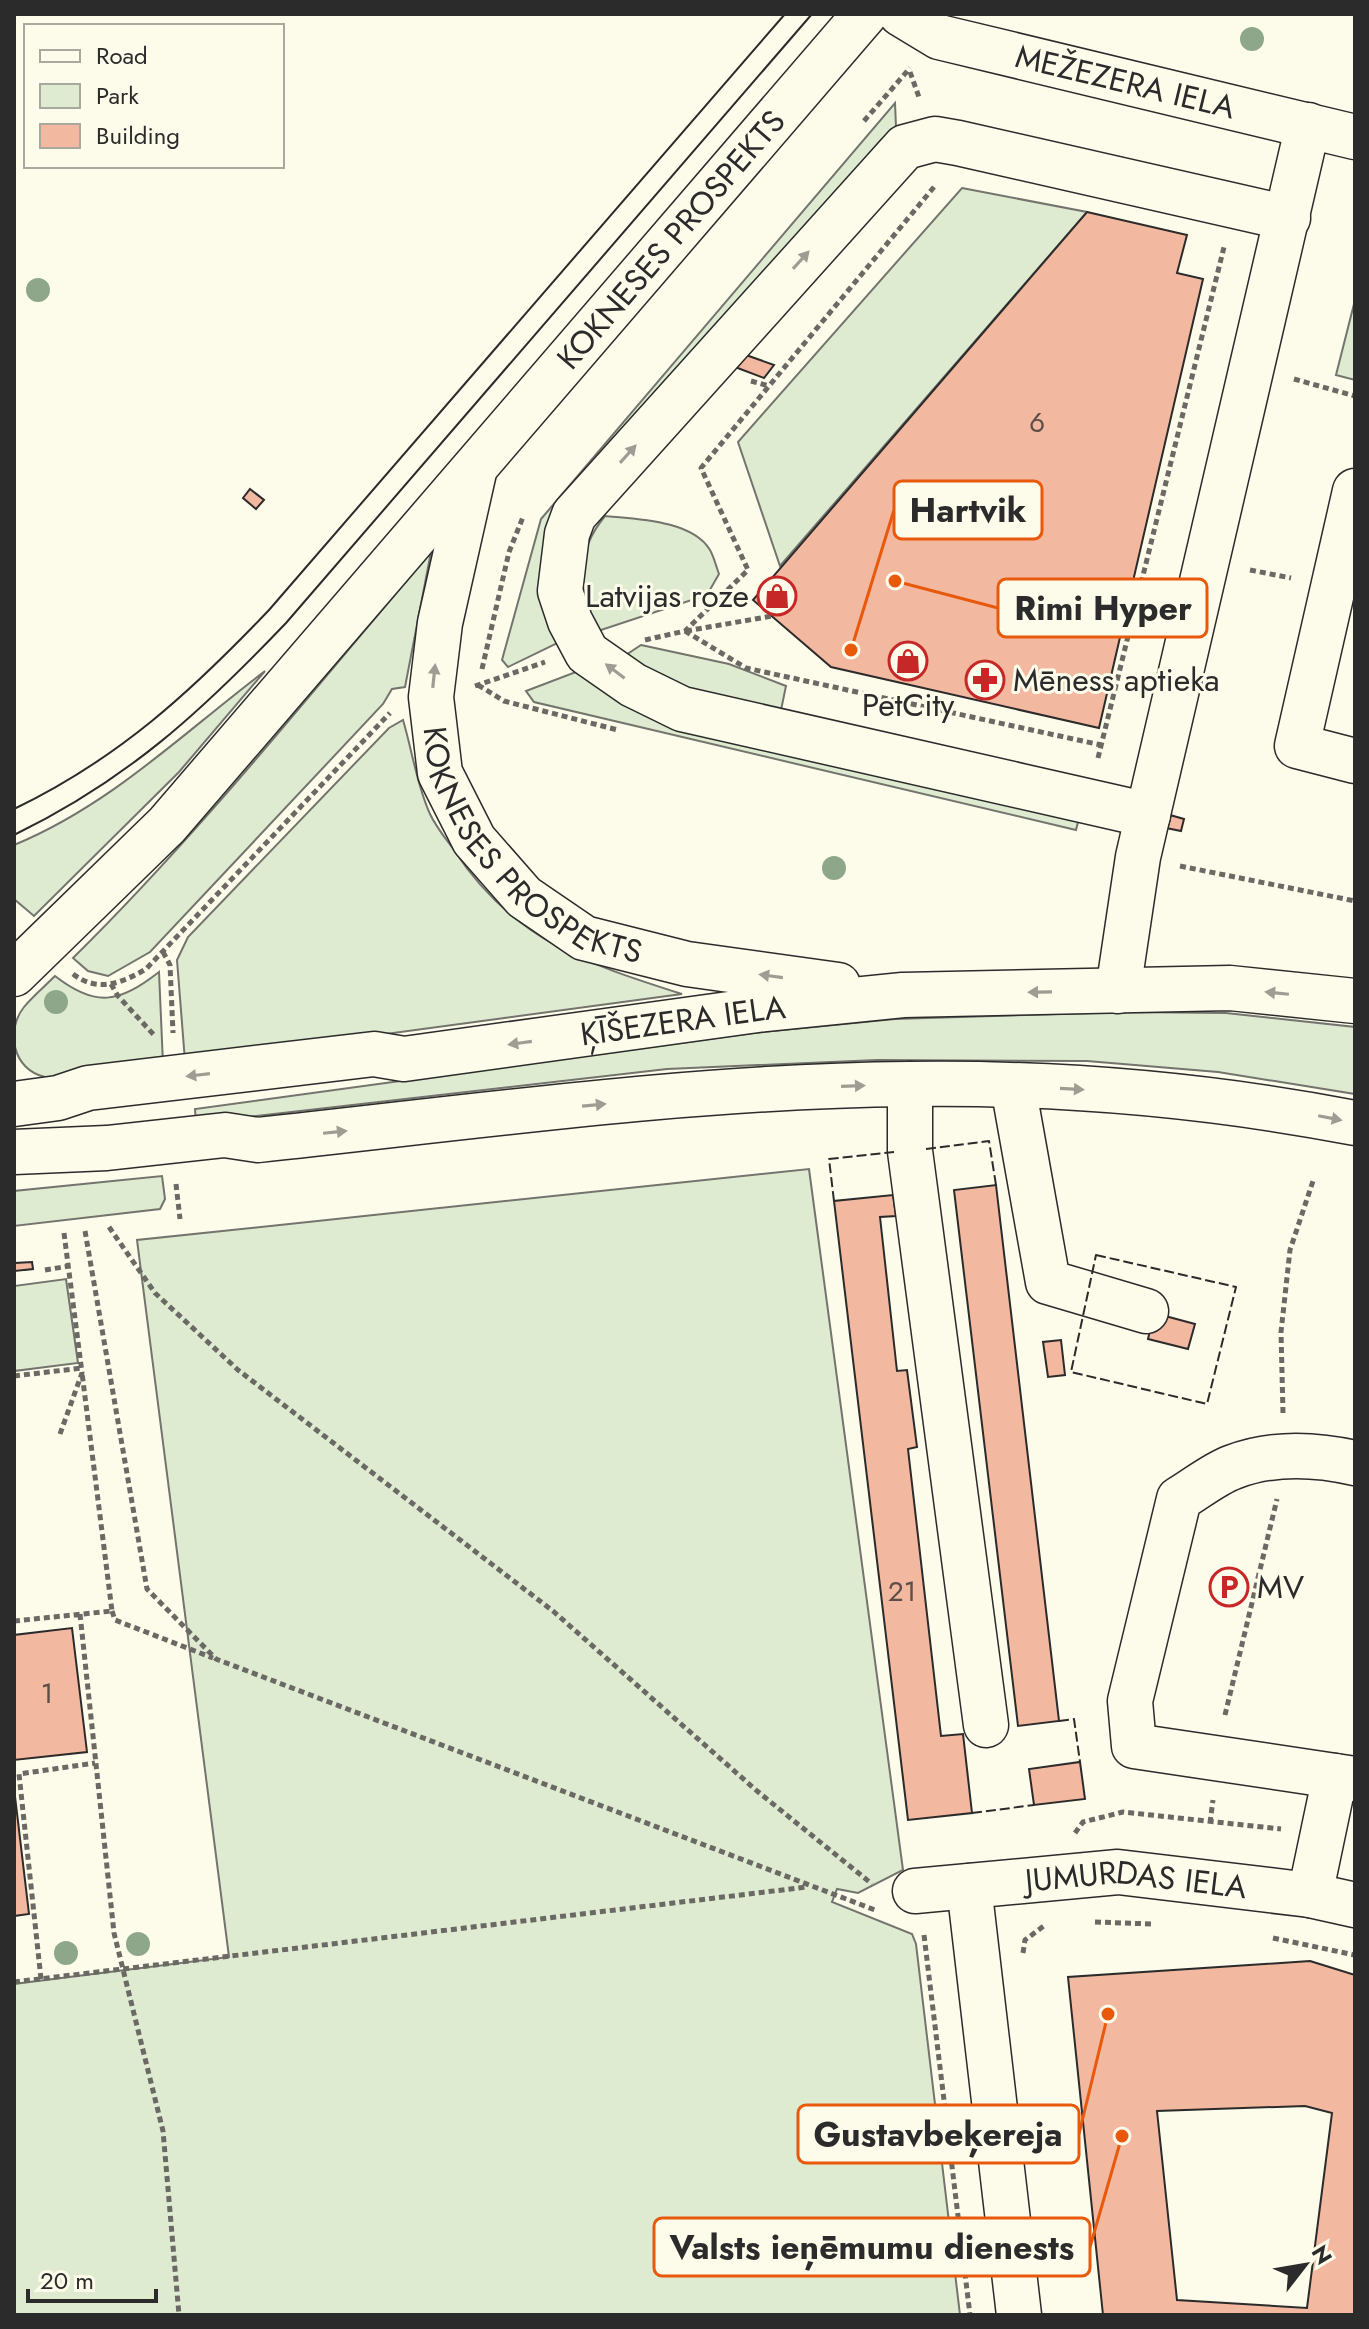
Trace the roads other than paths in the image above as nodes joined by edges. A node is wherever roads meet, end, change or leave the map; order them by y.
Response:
1 (865, 14) edge
2 (901, 14) edge
3 (1308, 125) junction
4 (1355, 137) edge
5 (1288, 218) junction
6 (475, 466) junction
7 (1355, 491) edge
8 (1355, 761) edge
9 (1148, 815) junction
10 (14, 974) edge
11 (1118, 991) junction
12 (903, 995) junction
13 (1355, 1001) edge
14 (910, 1084) junction
15 (1013, 1086) junction
16 (14, 1104) edge
17 (1355, 1123) edge
18 (14, 1152) edge
19 (1146, 1311) dead end
20 (1355, 1463) edge
21 (986, 1725) dead end
22 (1345, 1778) edge
23 (969, 1886) junction
24 (1310, 1895) junction
25 (892, 1897) road end
26 (1355, 1905) edge
27 (1019, 2315) edge

1 - 6 street, KOKNESES PROSPEKTS
2 - 3 street, MEŽEZERA IELA
3 - 4 street, MEŽEZERA IELA
3 - 5 street
5 - 9 street
9 -> 5 street
6 - 10 street, KOKNESES PROSPEKTS
12 -> 6 street, KOKNESES PROSPEKTS
7 - 8 street
9 - 11 street
11 -> 12 street, ĶĪŠEZERA IELA
13 -> 11 street, ĶĪŠEZERA IELA
12 -> 16 street, ĶĪŠEZERA IELA
14 - 15 street
18 -> 14 street
14 - 21 street
15 -> 17 street
15 - 19 street
20 - 22 street
22 - 24 street
23 - 24 street, JUMURDAS IELA
23 - 25 street, JUMURDAS IELA
23 - 27 street
24 - 26 street, JUMURDAS IELA

